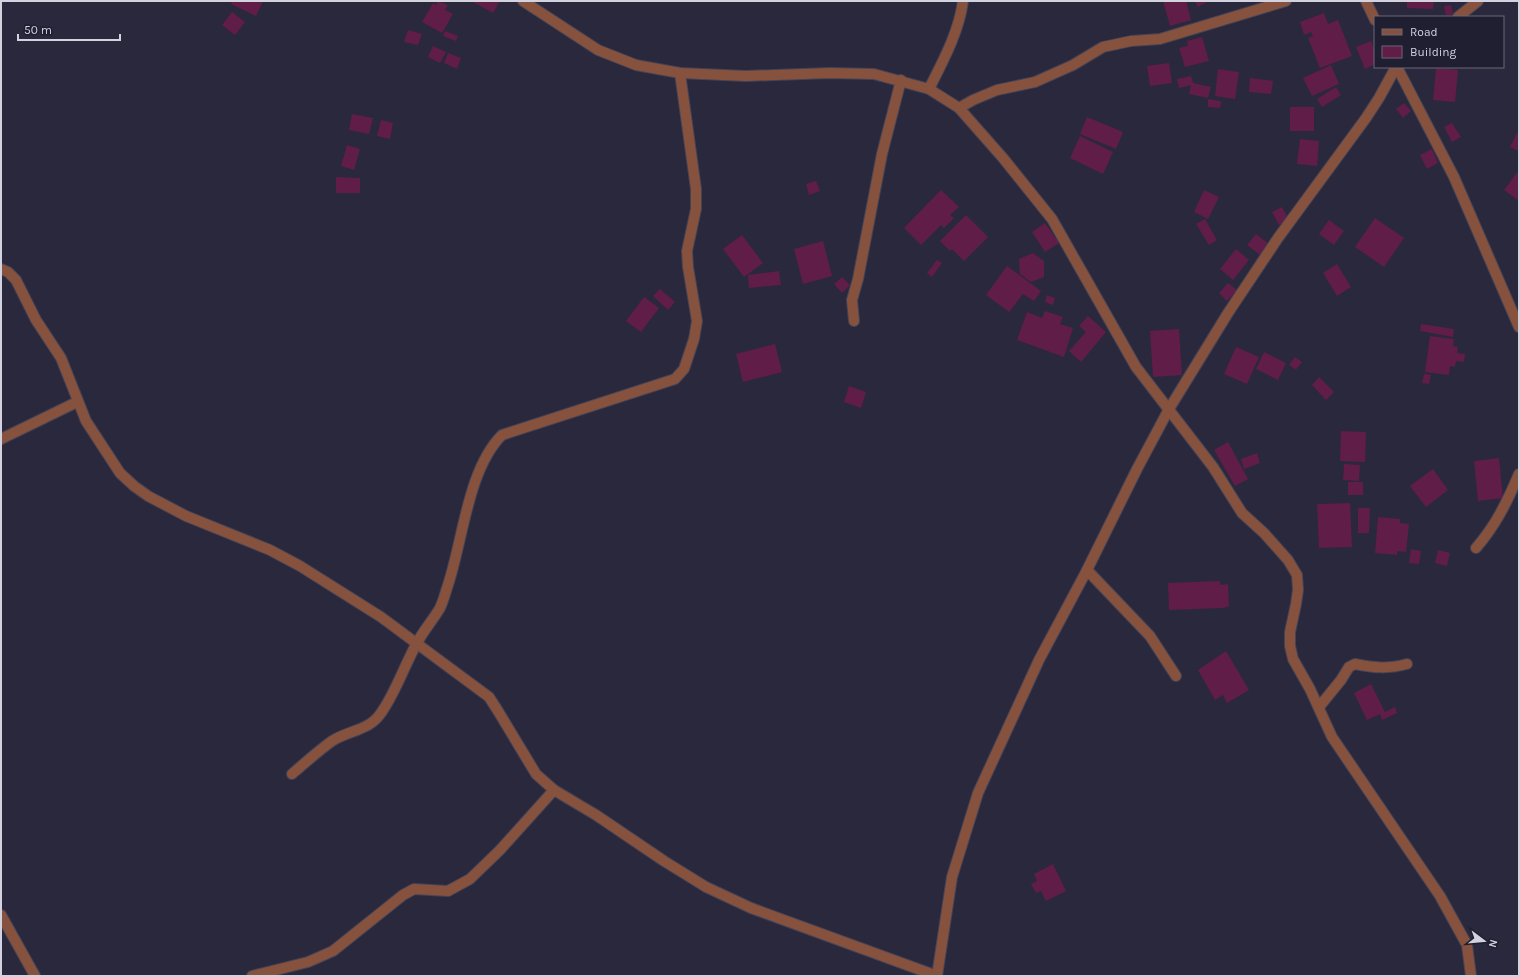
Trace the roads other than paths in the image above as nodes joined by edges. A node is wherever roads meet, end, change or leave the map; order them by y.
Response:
1 (523, 1) edge
2 (963, 1) edge
3 (1286, 1) edge
4 (1366, 1) edge
5 (1478, 1) edge
6 (1459, 16) edge
7 (1374, 18) edge
8 (1395, 68) edge
9 (1397, 68) edge
10 (680, 74) junction
11 (900, 80) junction
12 (929, 89) junction
13 (959, 108) junction
14 (1, 269) edge
15 (854, 321) dead end
16 (1519, 328) edge
17 (77, 402) junction
18 (1169, 409) junction
19 (1, 439) edge
20 (1519, 474) edge
21 (1476, 548) dead end
22 (1087, 570) junction
23 (417, 643) junction
24 (1407, 664) dead end
25 (1176, 676) dead end
26 (1319, 707) junction
27 (292, 774) dead end
28 (554, 790) junction
29 (1, 915) edge
30 (35, 976) edge
31 (252, 976) edge
32 (937, 976) edge
33 (1471, 976) edge

1 - 10 street
2 - 12 street
3 - 13 street
4 - 7 street
5 - 6 street
8 - 18 street
9 - 16 street
10 - 11 street
10 - 23 street
11 - 12 street
11 - 15 street
12 - 13 street
13 - 18 street
14 - 17 street
17 - 19 street
17 - 23 street
18 - 22 street
18 - 26 street
20 - 21 street
22 - 25 street
22 - 32 street
23 - 27 street
23 - 28 street
24 - 26 street
26 - 33 street
28 - 31 street
28 - 32 street
29 - 30 street

